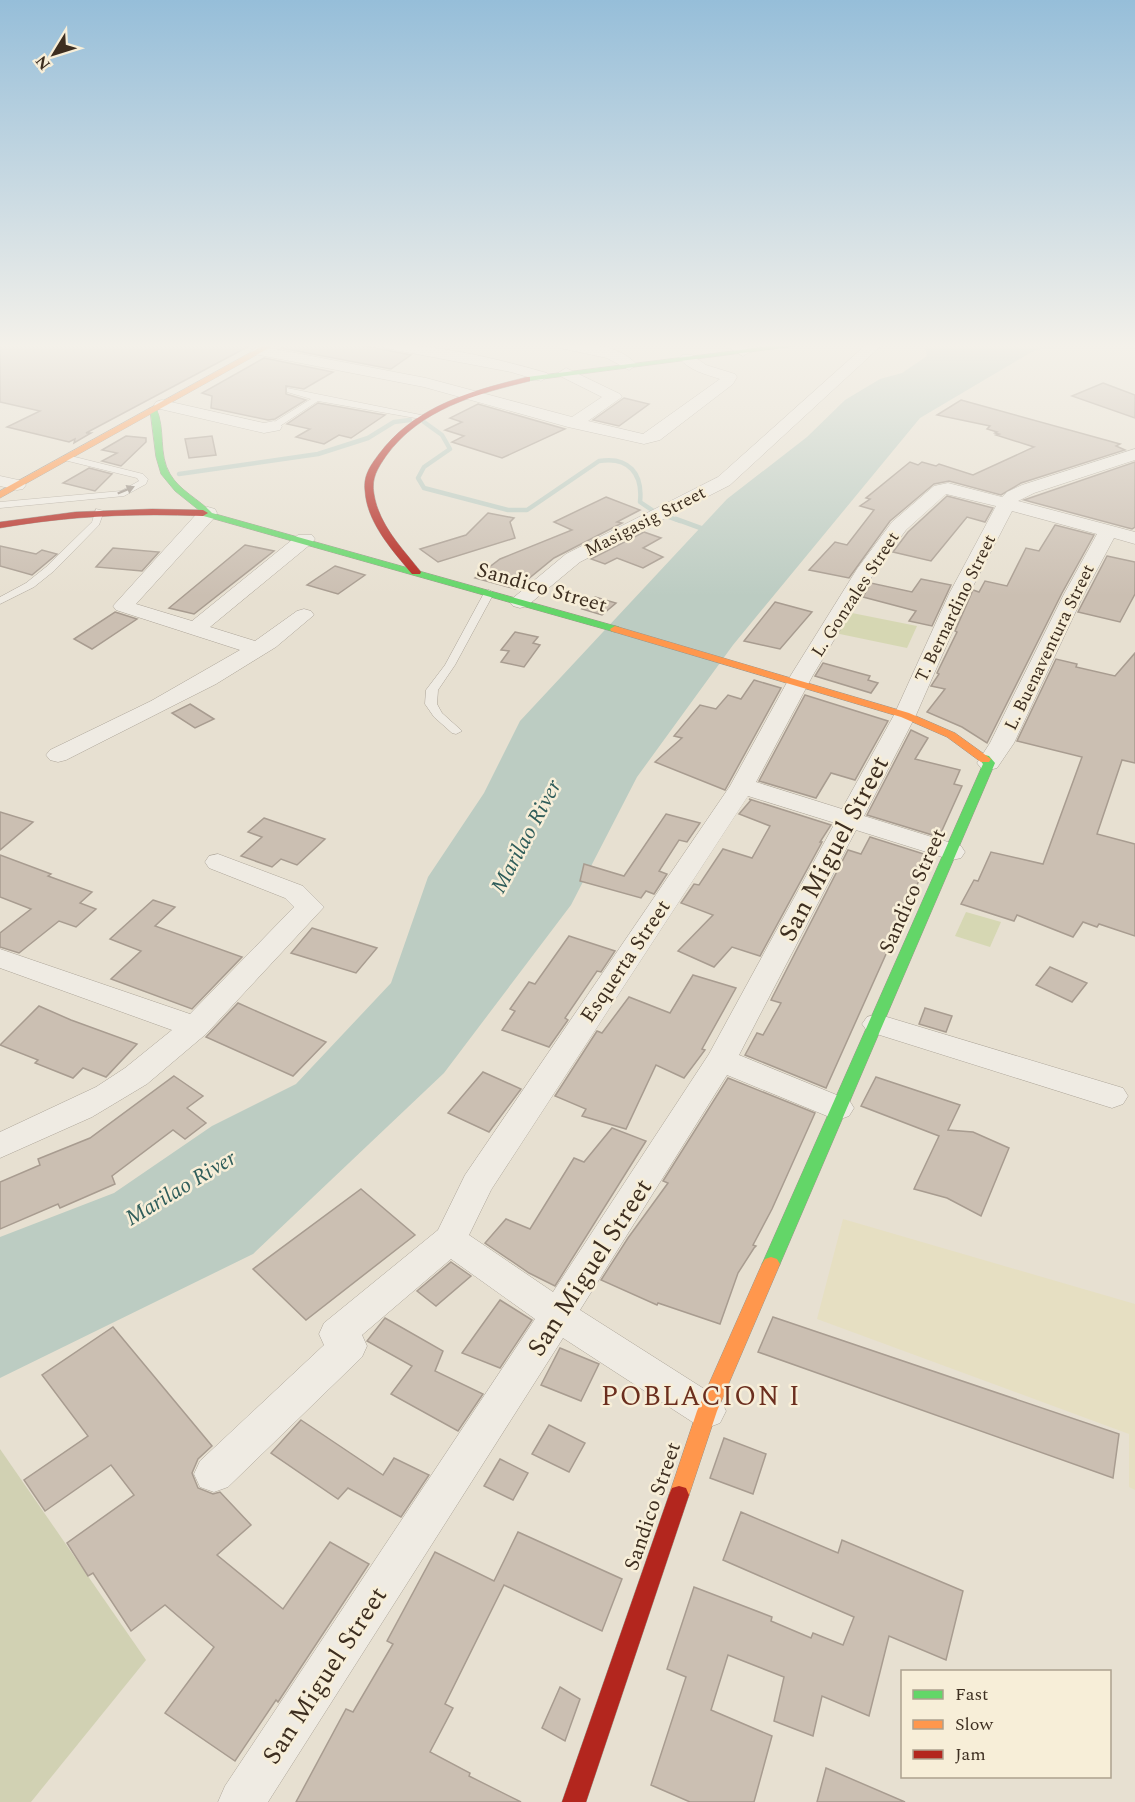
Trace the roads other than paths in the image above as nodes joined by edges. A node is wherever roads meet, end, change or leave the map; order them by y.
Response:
1 (121, 428) edge
2 (161, 428) edge
3 (407, 428) edge
4 (594, 428) edge
5 (665, 428) edge
6 (783, 428) edge
7 (1135, 454) edge
8 (67, 458) junction
9 (8, 483) edge
10 (0, 495) edge
11 (1007, 503) junction
12 (0, 505) edge
13 (99, 511) junction
14 (208, 513) junction
15 (0, 525) edge
16 (1108, 531) junction
17 (1135, 538) edge
18 (305, 539) junction
19 (416, 572) junction
20 (489, 593) junction
21 (0, 601) edge
22 (520, 602) junction
23 (304, 615) dead end
24 (195, 630) junction
25 (258, 650) junction
26 (799, 682) junction
27 (905, 715) junction
28 (456, 731) dead end
29 (58, 755) dead end
30 (989, 763) junction
31 (742, 786) junction
32 (848, 818) junction
33 (952, 852) junction
34 (218, 862) dead end
35 (0, 958) edge
36 (877, 1024) junction
37 (195, 1027) junction
38 (721, 1060) junction
39 (1112, 1096) dead end
40 (838, 1108) junction
41 (0, 1146) edge
42 (450, 1240) junction
43 (558, 1315) junction
44 (707, 1411) junction
45 (214, 1474) dead end
46 (241, 1802) edge
47 (574, 1802) edge

1 - 8 main road
2 - 14 main road, Sandico Street
3 - 19 main road
4 - 5 street
6 - 22 street, Masigasig Street
7 - 11 street
8 - 9 main road
12 -> 8 lane
9 - 10 main road
11 - 16 street
11 - 26 street, L. Gonzales Street
11 - 27 street, T. Bernardino Street
13 - 14 main road, Sandico Street
13 - 15 main road, Sandico Street
13 - 21 lane
14 - 18 main road, Sandico Street
14 - 24 street
16 - 17 street
16 - 30 street, L. Buenaventura Street
18 - 19 main road, Sandico Street
18 - 24 street
19 - 20 main road, Sandico Street
20 - 22 main road, Sandico Street
20 - 28 lane
22 - 26 main road, Sandico Street
23 - 25 street
24 - 25 street
25 - 29 street
26 - 27 main road, Sandico Street
26 - 31 street, Esquerta Street
27 - 30 main road, Sandico Street
27 - 32 street, San Miguel Street
30 - 33 main road, Sandico Street
31 - 32 street
31 - 42 street, Esquerta Street
32 - 33 street
32 - 38 street, San Miguel Street
33 - 36 main road, Sandico Street
34 - 37 street
35 - 37 street
36 - 39 street
36 - 40 main road, Sandico Street
37 - 41 street
38 - 40 street
38 - 43 street, San Miguel Street
40 - 44 main road, Sandico Street
42 - 43 street
42 - 45 street
43 - 44 street
43 - 46 street, San Miguel Street
44 - 47 main road, Sandico Street

